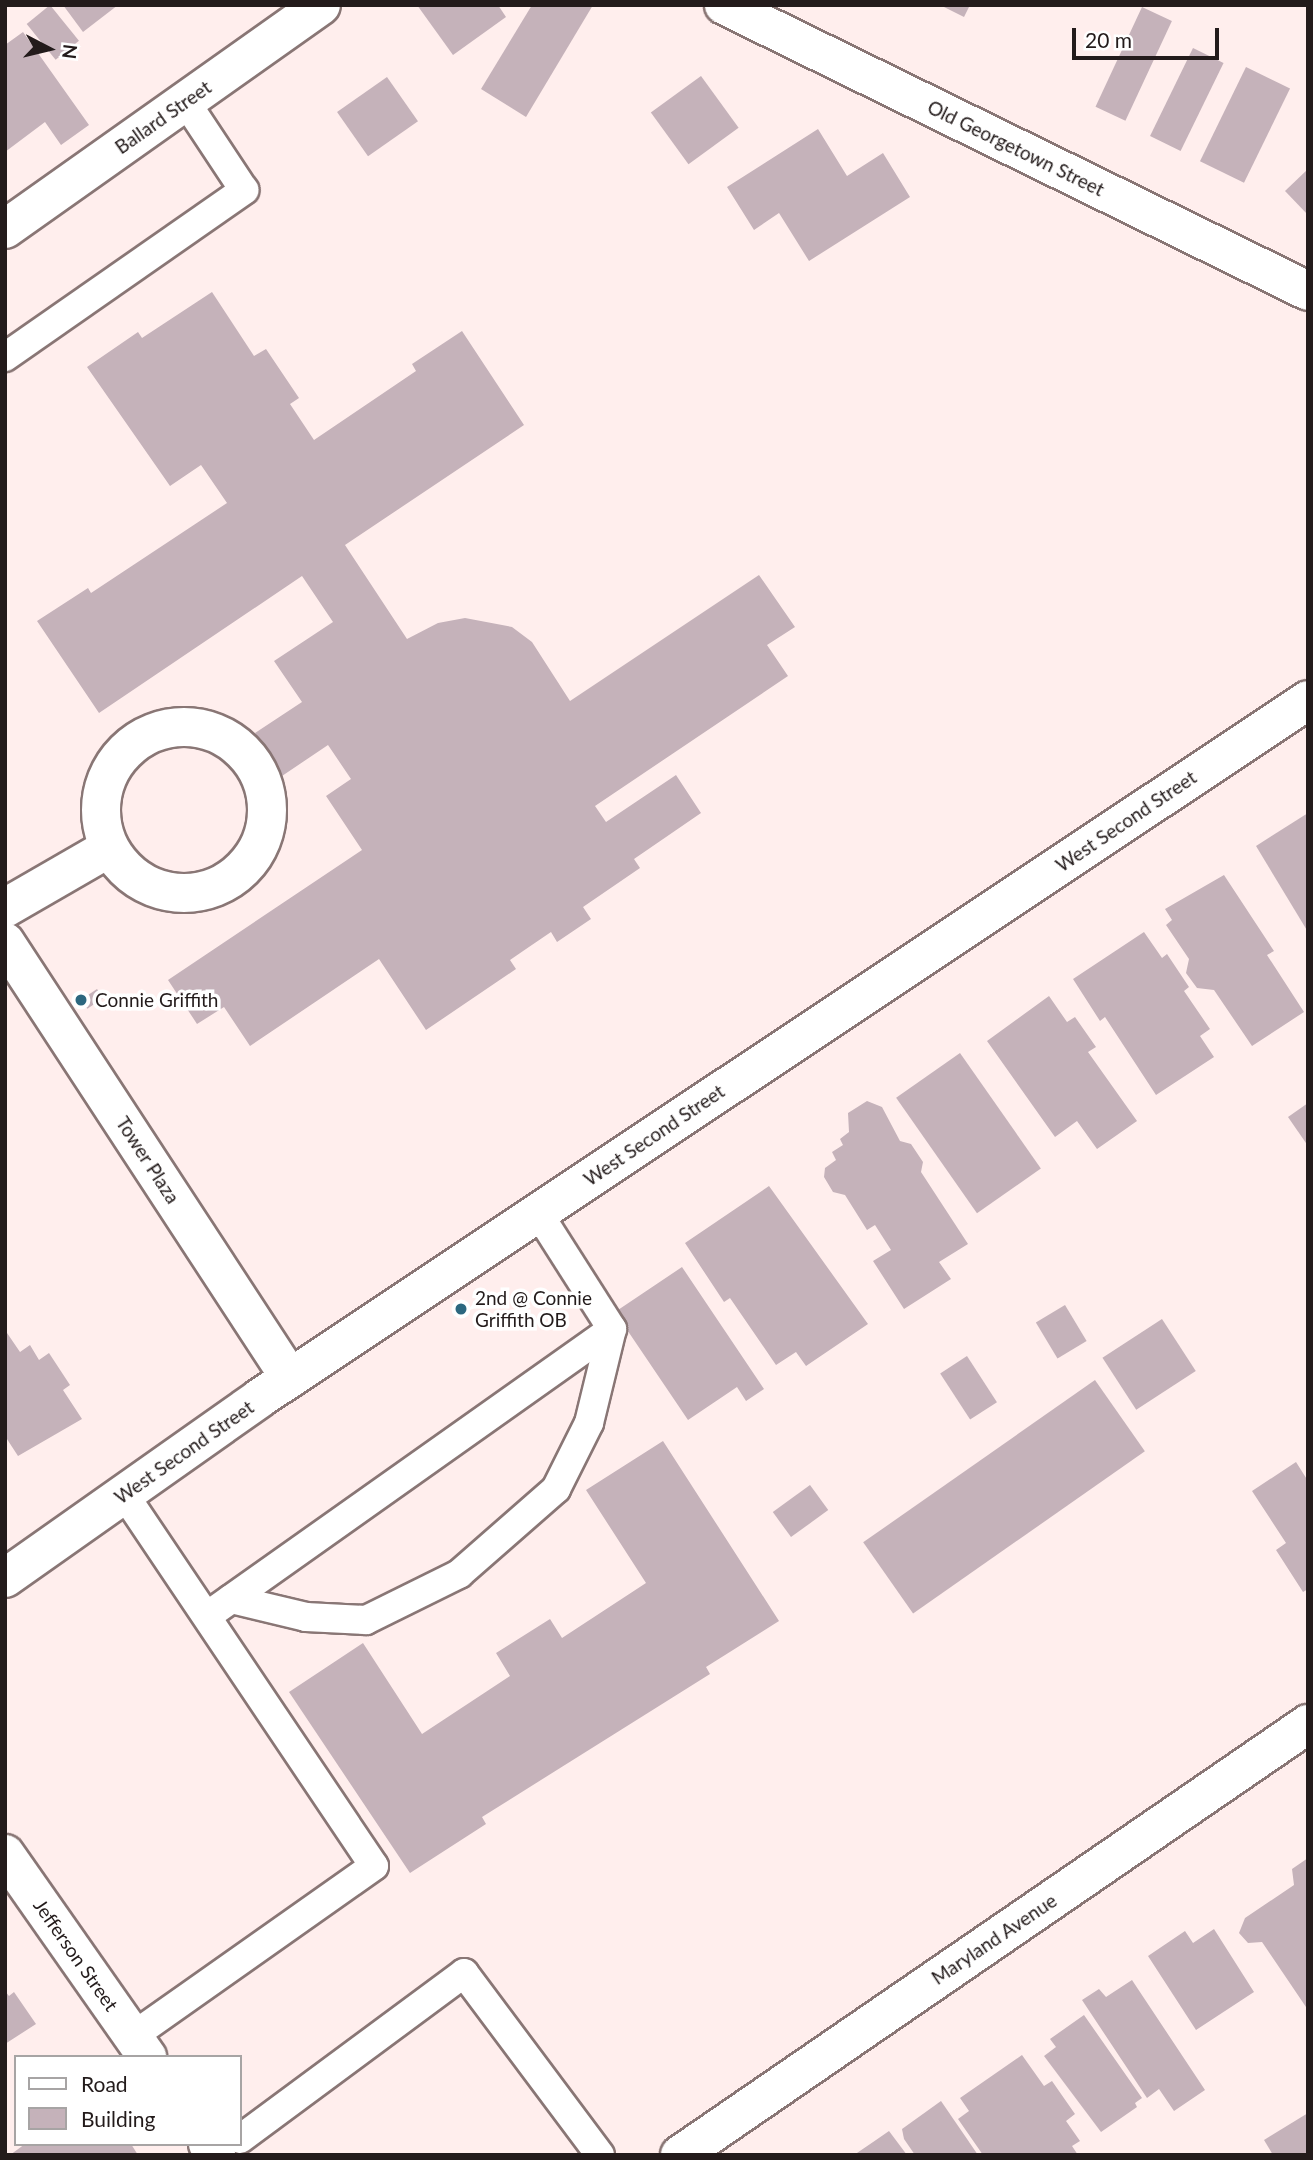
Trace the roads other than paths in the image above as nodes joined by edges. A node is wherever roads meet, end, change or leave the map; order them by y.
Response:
1 (320, 5) edge
2 (724, 5) edge
3 (185, 101) junction
4 (5, 229) edge
5 (1308, 291) edge
6 (5, 357) edge
7 (1308, 700) edge
8 (109, 848) junction
9 (5, 908) edge
10 (5, 942) edge
11 (538, 1213) junction
12 (611, 1329) junction
13 (290, 1378) junction
14 (124, 1494) junction
15 (5, 1578) edge
16 (231, 1599) junction
17 (207, 1616) junction
18 (1308, 1724) edge
19 (5, 1854) edge
20 (140, 2046) edge
21 (242, 2138) edge
22 (600, 2155) edge
23 (680, 2155) edge

1 - 3 street, Ballard Street
2 - 5 street, Old Georgetown Street
3 - 4 street, Ballard Street
3 - 6 lane
7 - 11 street, West Second Street
8 - 8 street
8 - 9 street
10 - 13 street, Tower Plaza
11 - 12 lane
11 - 13 street, West Second Street
12 - 16 lane
12 - 16 lane
13 - 14 street, West Second Street
14 - 15 street, West Second Street
14 - 17 lane
16 - 17 lane
17 - 20 lane
18 - 23 street, Maryland Avenue
19 - 20 street, Jefferson Street
21 - 22 lane

